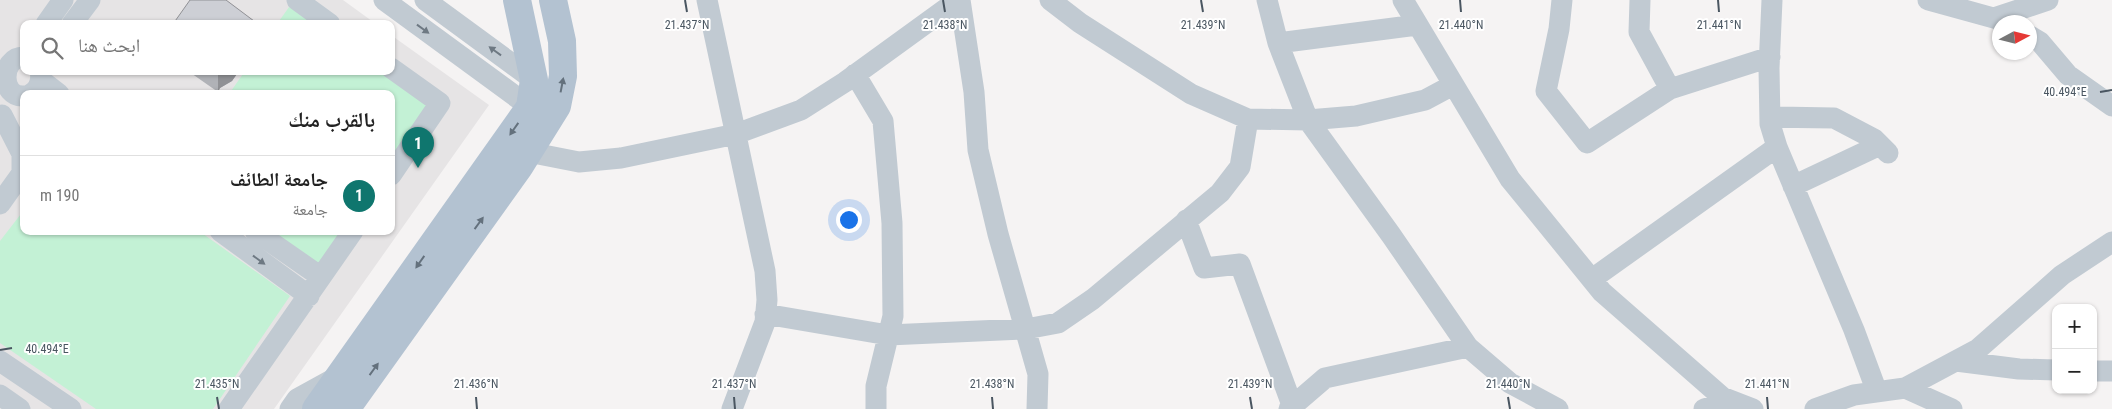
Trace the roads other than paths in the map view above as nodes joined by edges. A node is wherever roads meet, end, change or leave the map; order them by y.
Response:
1 (63, 0) edge
2 (90, 0) edge
3 (296, 0) edge
4 (384, 0) edge
5 (425, 0) edge
6 (517, 0) edge
7 (553, 0) edge
8 (707, 0) edge
9 (959, 0) edge
10 (1050, 0) edge
11 (1267, 0) edge
12 (1403, 0) edge
13 (1562, 0) edge
14 (1640, 0) edge
15 (1772, 0) edge
16 (1928, 0) edge
17 (2048, 0) edge
18 (2013, 15) edge
19 (1992, 18) edge
20 (49, 20) edge
21 (75, 20) edge
22 (324, 20) edge
23 (1417, 25) junction
24 (2037, 40) edge
25 (1278, 43) junction
26 (1770, 57) junction
27 (9, 66) edge
28 (395, 71) edge
29 (855, 74) junction
30 (534, 80) junction
31 (34, 83) edge
32 (1453, 85) junction
33 (1670, 88) junction
34 (49, 90) edge
35 (20, 96) edge
36 (2112, 106) edge
37 (530, 107) junction
38 (1, 117) edge
39 (1770, 117) junction
40 (1248, 119) junction
41 (1308, 120) junction
42 (736, 134) junction
43 (1777, 146) junction
44 (20, 150) edge
45 (528, 152) junction
46 (395, 169) edge
47 (20, 176) edge
48 (1793, 186) junction
49 (0, 204) edge
50 (1186, 220) junction
51 (225, 235) edge
52 (261, 235) edge
53 (350, 235) edge
54 (2112, 242) edge
55 (321, 277) junction
56 (1592, 280) junction
57 (308, 296) junction
58 (766, 314) junction
59 (1026, 329) junction
60 (888, 335) junction
61 (1468, 347) junction
62 (0, 361) edge
63 (1956, 361) junction
64 (2052, 370) edge
65 (2097, 371) edge
66 (2112, 371) edge
67 (340, 375) junction
68 (1905, 388) junction
69 (1877, 392) junction
70 (0, 395) edge
71 (1730, 401) junction
72 (1291, 407) edge
73 (20, 409) edge
74 (71, 409) edge
75 (229, 409) edge
76 (290, 409) edge
77 (316, 409) edge
78 (346, 409) edge
79 (732, 409) edge
80 (876, 409) edge
81 (1038, 409) edge
82 (1558, 409) edge
83 (1704, 409) edge
84 (1753, 409) edge
85 (1815, 409) edge
86 (1952, 409) edge

1 - 20 street
2 - 21 street
3 - 22 street
4 -> 37 street
30 -> 5 street
6 - 30 main road
45 -> 7 main road
8 - 42 street
9 - 29 street
9 - 59 street
10 - 40 street
11 - 25 street
12 - 23 street
13 - 33 street
14 - 33 street
15 - 26 street
16 - 19 street
17 - 18 street
23 - 25 street
23 - 32 street
24 - 36 street
25 - 41 street
26 - 33 street
26 - 39 street
27 - 31 street
28 - 46 street
29 - 42 street
29 - 60 street
30 - 37 main road
31 - 34 street
32 - 41 street
32 - 56 street
35 - 38 street
37 -> 67 main road
38 - 44 street
39 - 43 street
39 - 48 street
40 - 41 street
40 - 50 street
41 - 61 street
42 - 45 street
42 - 58 street
43 - 48 street
43 - 56 street
78 -> 45 main road
47 - 49 street
48 - 69 street
50 - 59 street
50 - 72 street
51 -> 57 street
52 - 55 street
53 - 55 street
54 - 63 street
55 - 57 street
56 - 71 street
57 - 75 street
58 - 60 street
58 - 79 street
59 - 60 street
59 - 81 street
60 - 80 street
61 - 72 street
61 - 82 street
62 - 74 street
63 - 64 street
63 - 68 street
65 - 66 street
67 - 76 street
67 - 77 main road
68 - 69 street
68 - 86 street
69 - 85 street
70 - 73 street
71 - 83 street
71 - 84 street

